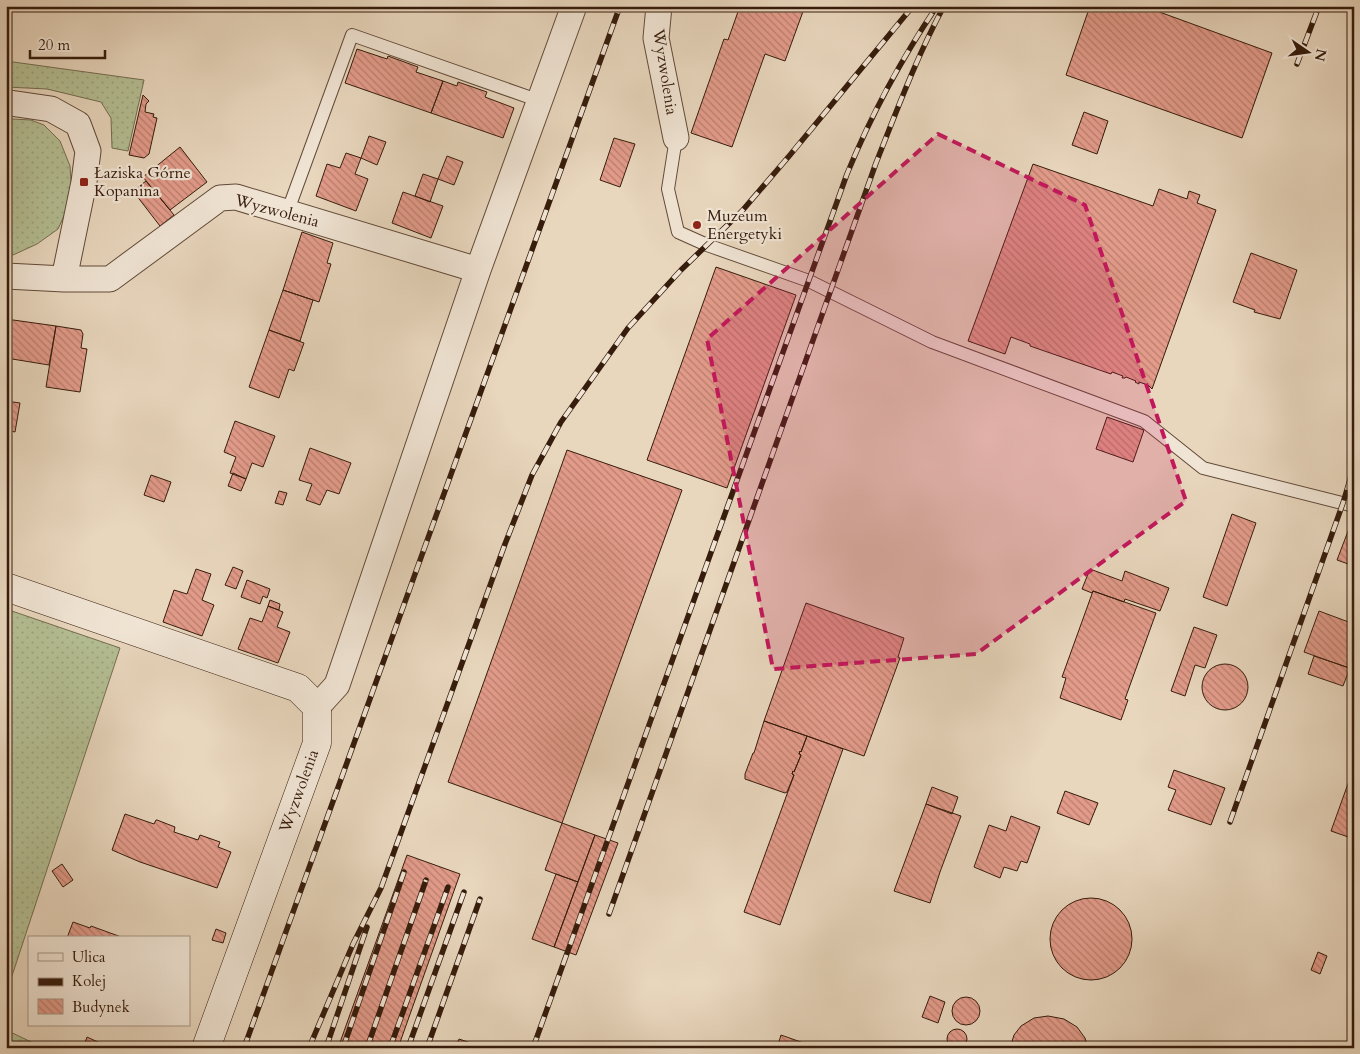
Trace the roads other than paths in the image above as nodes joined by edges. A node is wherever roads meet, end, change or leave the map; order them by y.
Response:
1 (574, 6) edge
2 (659, 6) edge
3 (540, 101) junction
4 (6, 104) edge
5 (676, 138) joint
6 (287, 212) junction
7 (478, 270) junction
8 (6, 276) edge
9 (64, 279) junction
10 (1354, 506) edge
11 (6, 587) edge
12 (317, 707) junction
13 (206, 1048) edge

1 - 3 street
2 - 5 street, Wyzwolenia
3 - 6 lane
3 - 7 street
4 - 9 street
5 - 10 lane
6 - 7 street, Wyzwolenia
6 - 9 street, Wyzwolenia
7 - 12 street
8 - 9 street, Wyzwolenia
11 - 12 street
12 - 13 street, Wyzwolenia

